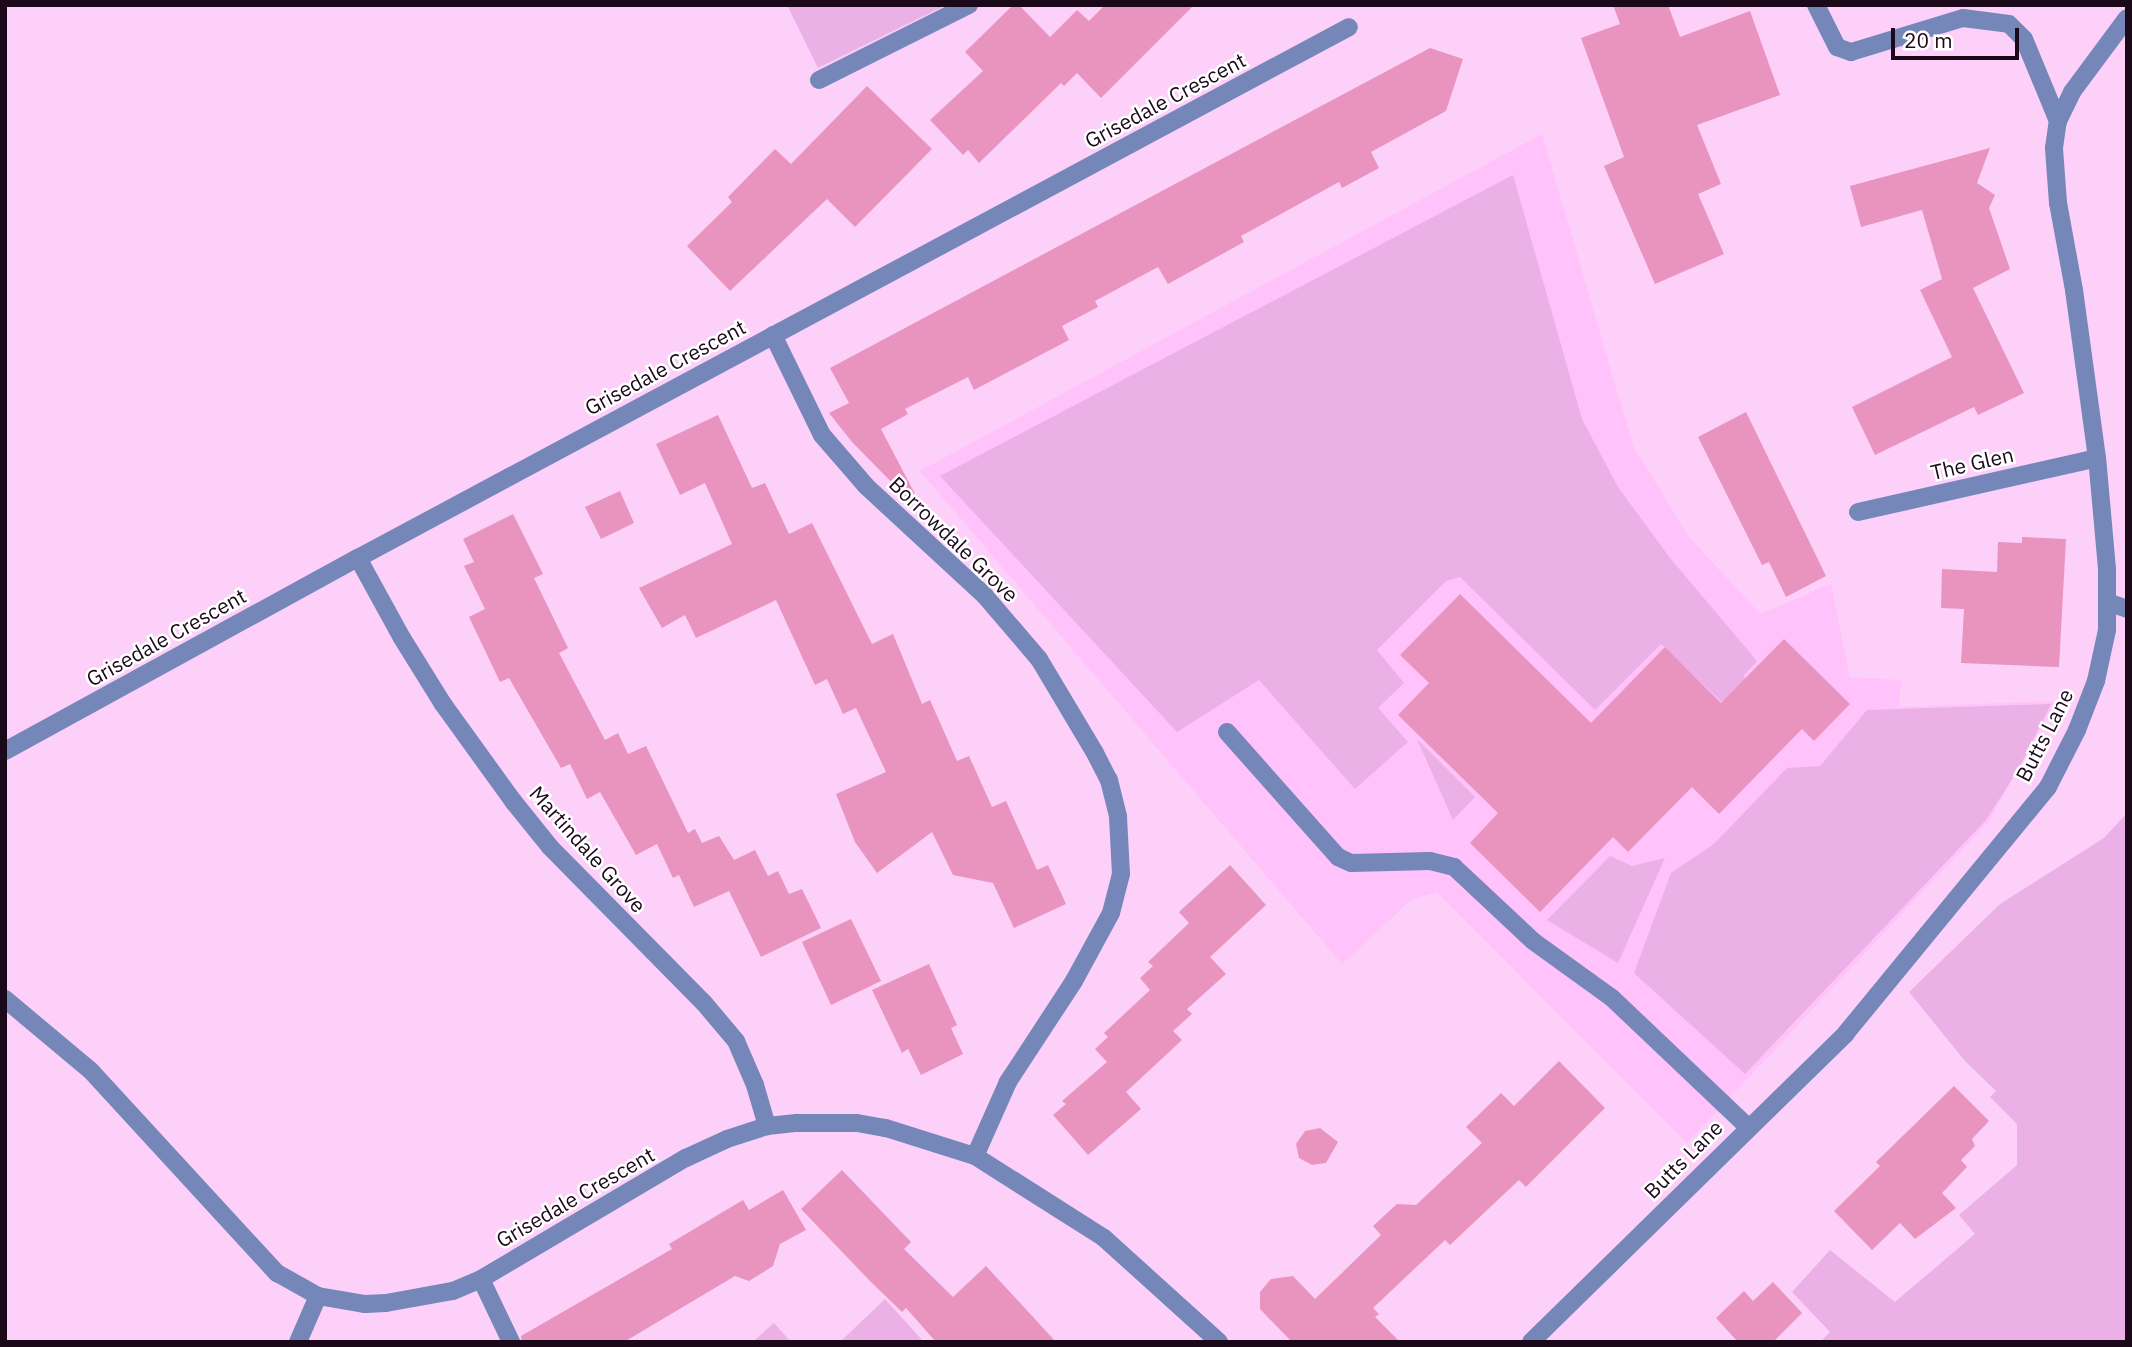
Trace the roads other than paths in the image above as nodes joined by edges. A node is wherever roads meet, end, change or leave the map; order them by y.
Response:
1 (969, 5) edge
2 (1815, 5) edge
3 (1948, 5) edge
4 (1963, 18) junction
5 (2127, 18) edge
6 (1349, 27) dead end
7 (819, 80) dead end
8 (2058, 121) junction
9 (773, 335) junction
10 (2097, 458) junction
11 (1858, 512) dead end
12 (358, 558) junction
13 (2107, 601) junction
14 (2127, 609) edge
15 (1227, 732) dead end
16 (5, 751) edge
17 (5, 999) edge
18 (767, 1126) junction
19 (1748, 1127) junction
20 (975, 1156) junction
21 (481, 1279) junction
22 (318, 1296) junction
23 (298, 1342) edge
24 (510, 1342) edge
25 (1219, 1342) edge
26 (1531, 1342) edge

1 - 7 street
2 - 4 street
3 - 4 street
4 - 8 street
5 - 8 street, Butts Lane
6 - 9 street, Grisedale Crescent
8 - 10 street, Butts Lane
9 - 12 street, Grisedale Crescent
9 - 20 street, Borrowdale Grove
10 - 11 street, The Glen
10 - 13 street, Butts Lane
12 - 16 street, Grisedale Crescent
12 - 18 street, Martindale Grove
13 - 14 street
13 - 19 street, Butts Lane
15 - 19 street
17 - 22 street, Grisedale Crescent
18 - 20 street, Grisedale Crescent
18 - 21 street, Grisedale Crescent
19 - 26 street, Butts Lane
20 - 25 street, Grisedale Crescent
21 - 22 street, Grisedale Crescent
21 - 24 street
22 - 23 street

